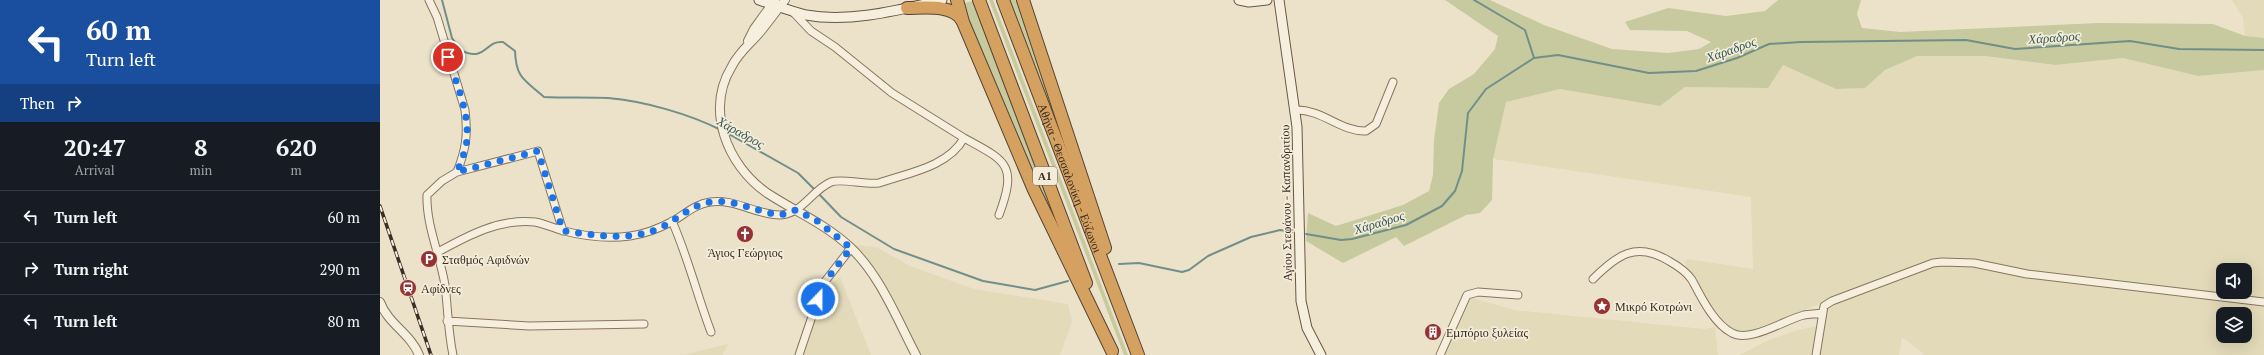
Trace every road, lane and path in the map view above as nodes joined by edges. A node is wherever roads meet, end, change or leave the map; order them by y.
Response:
1 (429, 0) edge
2 (759, 0) edge
3 (942, 0) edge
4 (956, 0) edge
5 (979, 0) edge
6 (1003, 0) edge
7 (1023, 0) edge
8 (1034, 0) edge
9 (1239, 0) edge
10 (1267, 0) edge
11 (1278, 0) edge
12 (778, 3) edge
13 (907, 8) junction
14 (792, 11) junction
15 (963, 22) junction
16 (1035, 33) junction
17 (1393, 82) dead end
18 (1295, 110) junction
19 (964, 138) junction
20 (457, 172) junction
21 (796, 210) junction
22 (999, 215) dead end
23 (672, 221) junction
24 (563, 231) junction
25 (851, 248) junction
26 (438, 252) junction
27 (1593, 279) dead end
28 (1518, 295) dead end
29 (380, 302) edge
30 (2264, 302) edge
31 (1822, 313) junction
32 (447, 321) junction
33 (644, 324) dead end
34 (711, 332) dead end
35 (1136, 350) edge
36 (1112, 353) edge
37 (419, 355) edge
38 (453, 355) edge
39 (799, 355) edge
40 (916, 355) edge
41 (1321, 355) edge
42 (1440, 355) edge
43 (1816, 355) edge

1 - 20 street
2 - 12 main road
3 - 13 main road
4 - 15 highway
5 - 36 highway, Αθήνα - Θεσσαλονίκη - Εύζωνοι / Α1
6 - 35 highway, Αθήνα - Θεσσαλονίκη - Εύζωνοι / Α1
7 - 16 highway
8 - 16 highway
9 - 10 main road
11 - 18 main road, Αγίου Στεφάνου - Καπανδριτίου
12 - 14 main road
12 - 21 street
13 - 14 main road
13 - 15 highway
14 - 19 street
15 - 36 highway
16 - 35 highway
17 - 18 street
18 - 41 main road, Αγίου Στεφάνου - Καπανδριτίου
19 - 21 street
19 - 22 street
20 - 24 street
20 - 26 street
21 - 23 street
21 - 25 street
23 - 24 street
23 - 34 street
24 - 26 street
25 - 39 street
25 - 40 street
26 - 32 street
27 - 31 street
28 - 42 street
29 - 37 street
30 - 31 street
31 - 43 street
32 - 33 street
32 - 38 street

